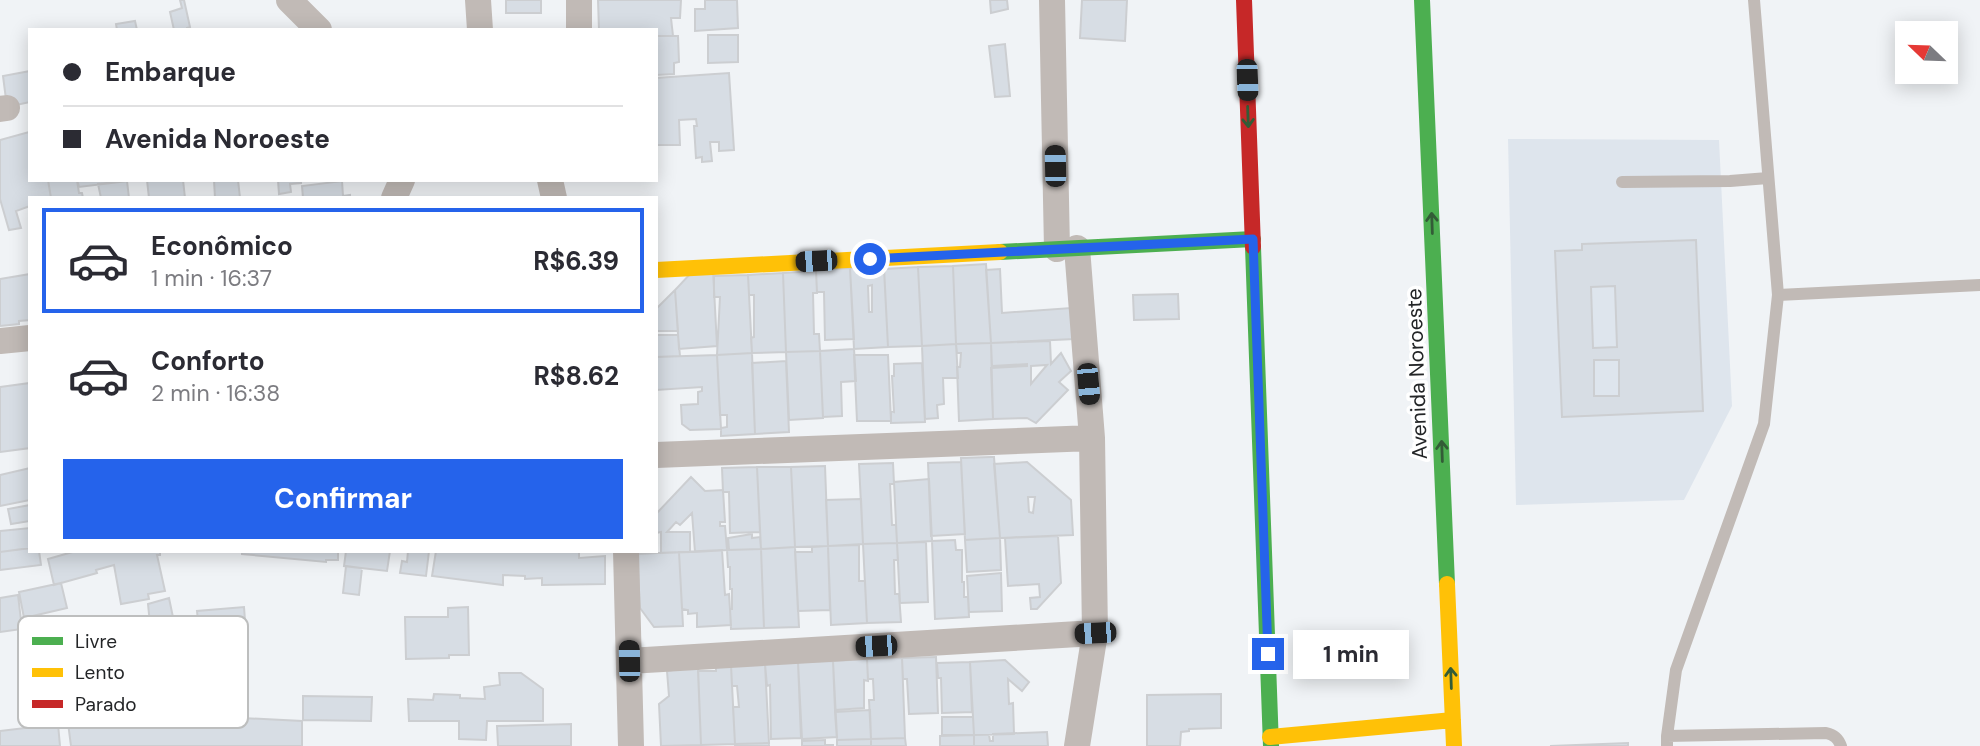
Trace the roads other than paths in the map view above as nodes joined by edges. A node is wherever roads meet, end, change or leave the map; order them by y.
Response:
1 (289, 0) edge
2 (478, 0) edge
3 (579, 0) edge
4 (1052, 0) edge
5 (1244, 0) edge
6 (1422, 0) edge
7 (1754, 0) edge
8 (317, 28) edge
9 (480, 28) edge
10 (579, 28) edge
11 (1768, 178) junction
12 (1622, 182) dead end
13 (1253, 239) junction
14 (1067, 249) junction
15 (658, 270) edge
16 (1980, 285) edge
17 (1778, 295) junction
18 (28, 338) edge
19 (0, 341) edge
20 (1092, 439) junction
21 (658, 455) edge
22 (626, 553) edge
23 (1095, 633) junction
24 (629, 661) junction
25 (1453, 720) junction
26 (1271, 741) edge
27 (1667, 741) edge
28 (631, 746) edge
29 (1077, 746) edge
30 (1454, 746) edge
31 (1840, 746) edge

1 - 8 street
2 - 9 street
3 - 10 street
4 - 14 street
5 -> 13 street
25 -> 6 street, Avenida Noroeste
7 - 11 lane
11 - 12 lane
11 - 17 lane
13 - 14 street
13 - 26 street
14 - 15 street
14 - 20 street
16 - 17 lane
17 - 27 lane
18 - 19 street
20 - 21 street
20 - 23 street
22 - 24 street
23 - 24 street
23 - 29 street
24 - 28 street
25 - 26 street
25 - 30 street, Avenida Noroeste
27 - 31 lane

